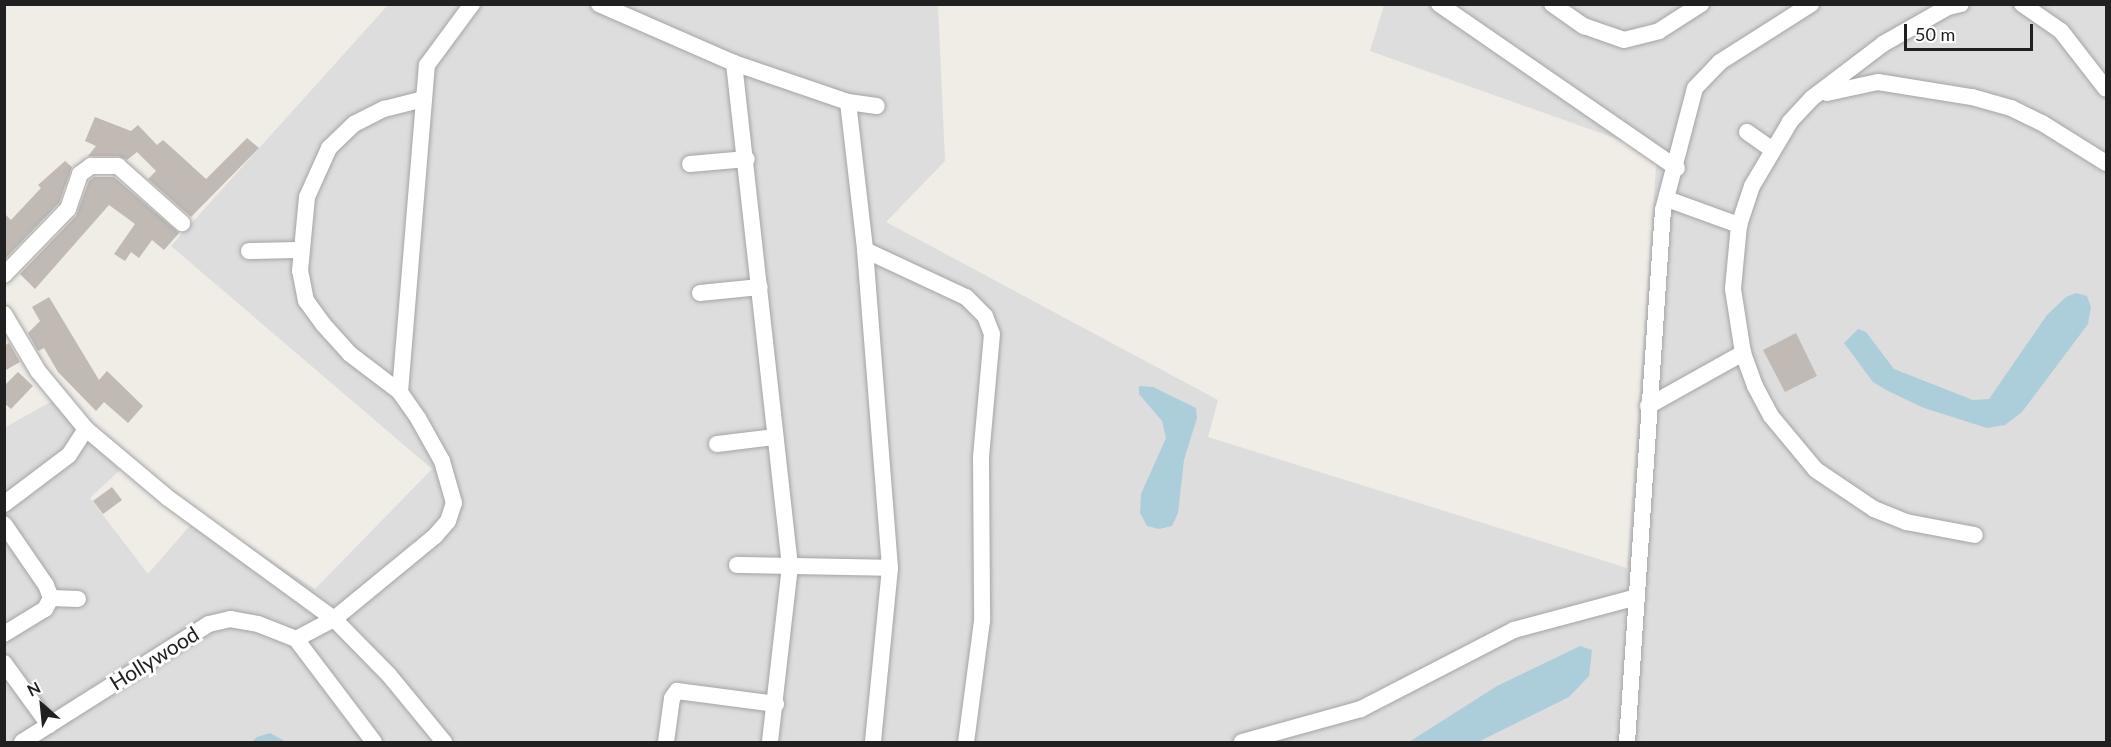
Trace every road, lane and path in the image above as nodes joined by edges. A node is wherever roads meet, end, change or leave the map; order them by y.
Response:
1 (472, 4) edge
2 (599, 4) edge
3 (1440, 4) edge
4 (1552, 4) edge
5 (1701, 4) edge
6 (1811, 4) edge
7 (1960, 4) edge
8 (2022, 4) edge
9 (734, 63) junction
10 (2106, 88) edge
11 (1812, 98) junction
12 (424, 99) junction
13 (848, 102) junction
14 (877, 106) dead end
15 (1747, 132) dead end
16 (1771, 148) junction
17 (747, 159) junction
18 (2106, 163) edge
19 (690, 164) dead end
20 (1677, 168) junction
21 (1666, 199) junction
22 (182, 223) dead end
23 (1739, 225) junction
24 (300, 250) junction
25 (865, 250) junction
26 (249, 251) dead end
27 (4, 275) edge
28 (760, 287) junction
29 (700, 293) dead end
30 (4, 314) edge
31 (1743, 353) junction
32 (400, 392) junction
33 (1648, 406) junction
34 (86, 429) junction
35 (774, 436) junction
36 (717, 444) dead end
37 (4, 504) edge
38 (4, 524) edge
39 (1975, 535) dead end
40 (737, 565) dead end
41 (790, 566) junction
42 (890, 568) junction
43 (1637, 597) junction
44 (51, 598) junction
45 (78, 599) dead end
46 (334, 619) junction
47 (4, 634) edge
48 (296, 639) junction
49 (4, 663) edge
50 (776, 704) junction
51 (49, 725) junction
52 (22, 742) edge
53 (374, 742) edge
54 (444, 742) edge
55 (666, 742) edge
56 (770, 742) edge
57 (873, 742) edge
58 (966, 742) edge
59 (1242, 742) edge
60 (1627, 742) edge

1 - 12 street
2 - 9 street
3 - 20 street
4 - 5 street
6 - 20 street
7 - 11 street
8 - 10 street
9 - 13 street
9 - 17 street
11 - 16 street
11 - 18 street
12 - 24 street
12 - 32 street
13 - 14 street
13 - 25 street
15 - 16 street
16 - 23 street
17 - 19 street
17 - 28 street
20 - 21 street
21 - 23 street
21 - 33 street
22 - 27 street
23 - 31 street
24 - 26 street
24 - 32 street
25 - 42 street
25 - 58 street
28 - 29 street
28 - 35 street
30 - 34 street
31 - 33 street
31 - 39 street
32 - 46 street
33 - 43 street
34 - 37 street
34 - 46 street
35 - 36 street
35 - 41 street
38 - 44 street
40 - 41 street
41 - 42 street
41 - 50 street
42 - 57 street
43 - 59 street
43 - 60 street
44 - 45 street
44 - 47 street
46 - 48 street
46 - 54 street
48 - 51 street, Hollywood
48 - 53 street
49 - 51 street
50 - 55 street
50 - 56 street
51 - 52 street, Hollywood

